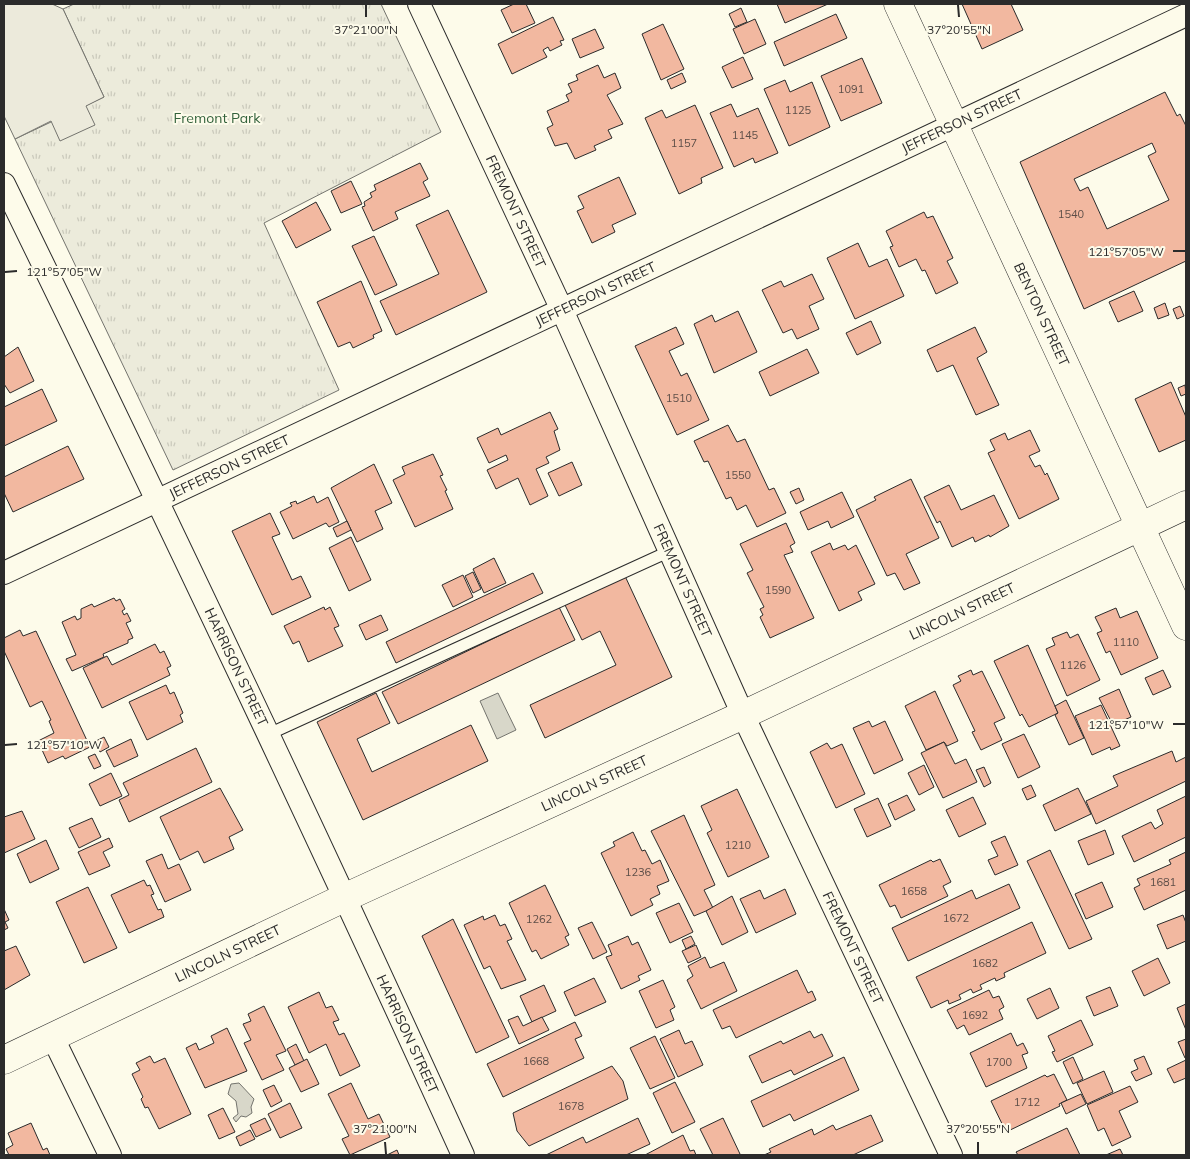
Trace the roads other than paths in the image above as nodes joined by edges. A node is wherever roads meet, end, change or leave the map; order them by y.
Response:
1 (419, 4) edge
2 (898, 4) edge
3 (1186, 15) edge
4 (955, 124) junction
5 (4, 184) edge
6 (562, 310) junction
7 (158, 500) junction
8 (1186, 505) edge
9 (1140, 527) junction
10 (670, 551) junction
11 (4, 573) edge
12 (1186, 626) edge
13 (743, 714) junction
14 (269, 734) junction
15 (346, 897) junction
16 (53, 1038) junction
17 (4, 1060) edge
18 (110, 1155) edge
19 (463, 1155) edge
20 (951, 1155) edge

1 - 6 street, FREMONT STREET
2 - 4 main road, BENTON STREET
3 - 4 street, JEFFERSON STREET
4 - 6 street, JEFFERSON STREET
4 - 9 main road, BENTON STREET
5 - 7 street, HARRISON STREET
6 - 7 street, JEFFERSON STREET
6 - 10 street, FREMONT STREET
7 - 11 street, JEFFERSON STREET
7 - 14 street, HARRISON STREET
8 - 9 main road, LINCOLN STREET
9 - 12 main road, BENTON STREET
9 - 13 main road, LINCOLN STREET
10 - 13 street, FREMONT STREET
10 - 14 lane
13 - 15 main road, LINCOLN STREET
13 - 20 street, FREMONT STREET
14 - 15 street, HARRISON STREET
15 - 16 main road, LINCOLN STREET
15 - 19 street, HARRISON STREET
16 - 17 main road, LINCOLN STREET
16 - 18 street

